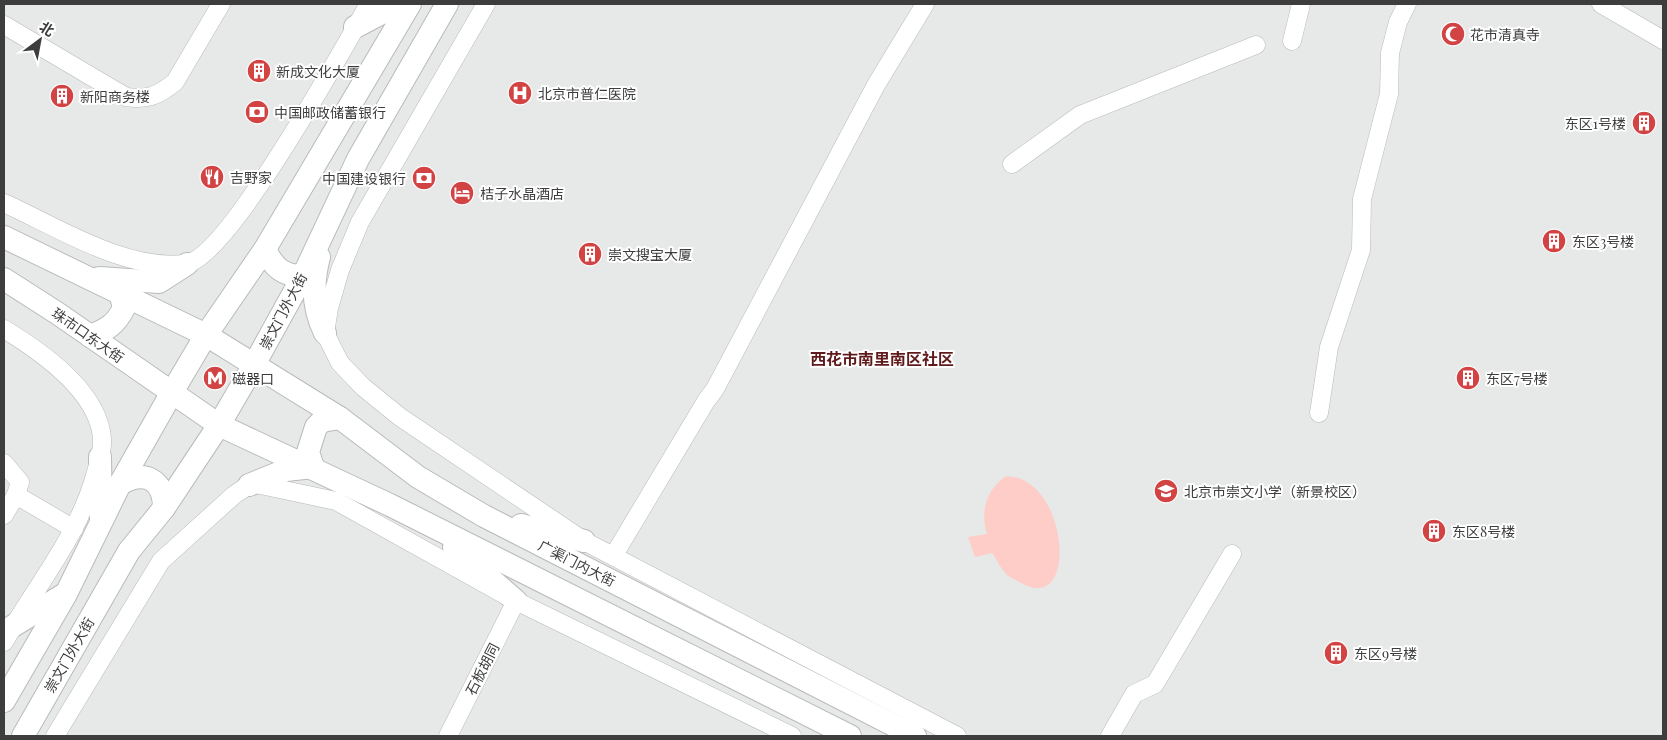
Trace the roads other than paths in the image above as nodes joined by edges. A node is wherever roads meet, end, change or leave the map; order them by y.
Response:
1 (221, 4) edge
2 (369, 4) edge
3 (399, 4) edge
4 (410, 4) edge
5 (448, 4) edge
6 (486, 4) edge
7 (925, 4) edge
8 (1301, 4) edge
9 (1407, 4) edge
10 (1601, 4) edge
11 (4, 25) edge
12 (355, 28) junction
13 (1663, 40) edge
14 (1292, 41) dead end
15 (1256, 45) dead end
16 (1012, 164) dead end
17 (4, 202) edge
18 (327, 225) junction
19 (4, 238) edge
20 (265, 249) junction
21 (187, 264) junction
22 (303, 276) junction
23 (88, 278) junction
24 (4, 280) edge
25 (120, 292) junction
26 (4, 329) edge
27 (325, 333) junction
28 (206, 335) junction
29 (90, 336) junction
30 (255, 363) junction
31 (171, 394) junction
32 (1319, 413) dead end
33 (340, 418) junction
34 (219, 425) junction
35 (100, 457) junction
36 (4, 463) edge
37 (313, 467) junction
38 (120, 484) junction
39 (249, 485) junction
40 (16, 495) junction
41 (164, 508) junction
42 (4, 515) edge
43 (484, 516) junction
44 (101, 524) junction
45 (426, 524) junction
46 (74, 529) junction
47 (584, 541) junction
48 (1232, 554) dead end
49 (614, 555) junction
50 (66, 594) junction
51 (516, 601) junction
52 (8, 634) edge
53 (4, 701) edge
54 (23, 736) edge
55 (55, 736) edge
56 (448, 736) edge
57 (792, 736) edge
58 (850, 736) edge
59 (914, 736) edge
60 (957, 736) edge
61 (1110, 736) edge

1 - 11 street
2 - 12 street
3 - 12 main road
4 - 20 main road
5 - 18 main road, 崇文门外大街
6 - 27 street
7 - 49 street
8 - 14 street
9 - 32 street
10 - 13 street
12 - 21 street
15 - 16 street
17 - 21 street
18 - 22 main road, 崇文门外大街
18 - 27 main road
19 - 23 main road
20 - 22 main road
20 - 28 main road
21 - 23 main road
22 - 30 main road, 崇文门外大街
23 - 25 main road, 广渠门内大街
24 - 29 main road, 珠市口东大街
25 - 28 main road, 广渠门内大街
25 - 29 main road
26 - 35 street
27 - 47 street, 广渠门内大街
28 - 30 main road, 广渠门内大街
28 - 31 main road
29 - 31 main road, 珠市口东大街
30 - 33 main road, 广渠门内大街
30 - 34 main road, 崇文门外大街
31 - 34 main road, 珠市口东大街
31 - 38 main road
33 - 37 main road
33 - 43 main road, 广渠门内大街
34 - 37 main road
34 - 41 main road, 崇文门外大街
35 - 44 main road
35 - 46 street
36 - 40 street
37 - 39 main road
37 - 45 main road
38 - 41 main road
38 - 44 main road
39 - 51 street
39 - 55 street, 崇文门外大街
40 - 42 street
40 - 46 street
41 - 54 main road, 崇文门外大街
43 - 47 main road
43 - 59 main road, 广渠门内大街
44 - 50 main road
45 - 51 main road
45 - 58 main road
46 - 52 street
47 - 49 street, 广渠门内大街
48 - 61 street
49 - 60 street, 广渠门内大街
50 - 52 main road
50 - 53 main road
51 - 56 street, 石板胡同
51 - 57 street

